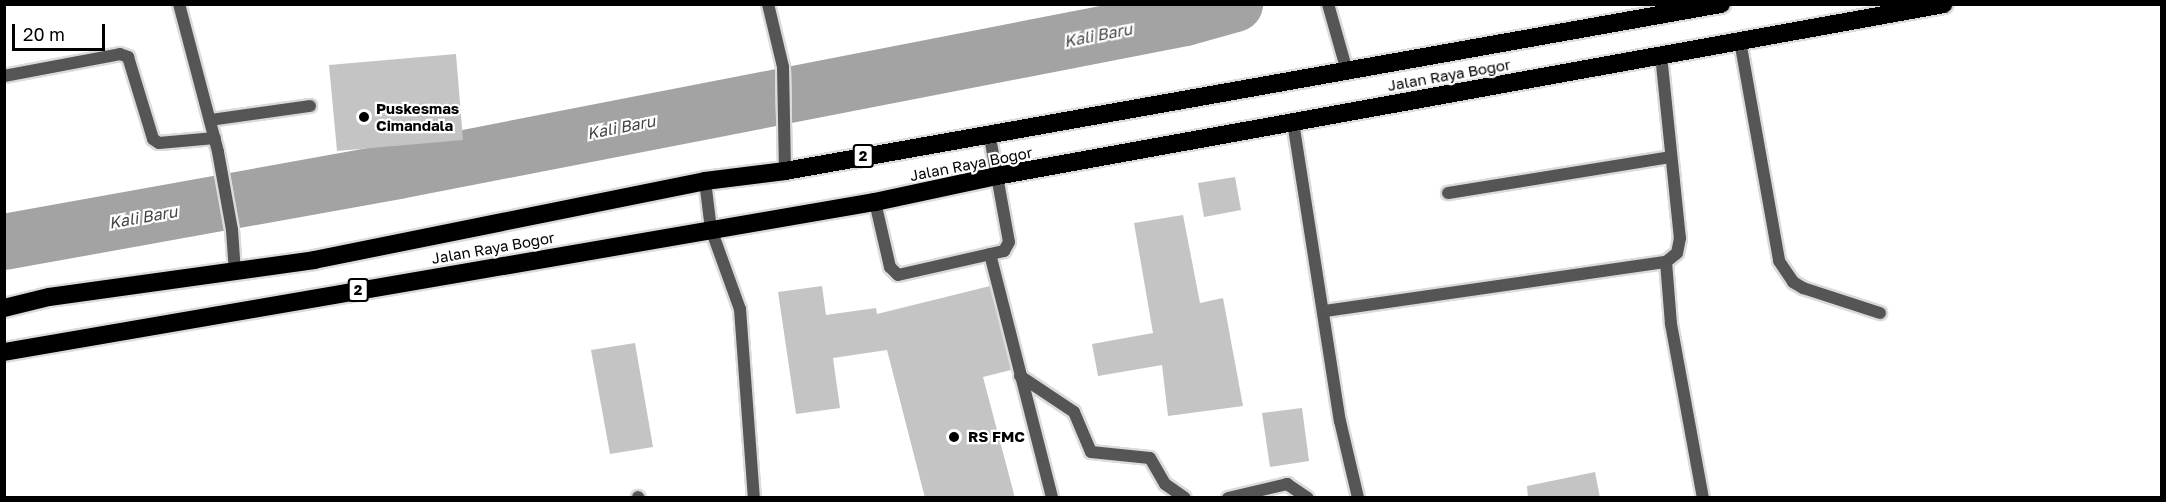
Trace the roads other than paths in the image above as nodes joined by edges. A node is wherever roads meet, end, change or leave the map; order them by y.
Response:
1 (180, 4) edge
2 (768, 4) edge
3 (1328, 4) edge
4 (1721, 4) edge
5 (1944, 4) edge
6 (1740, 41) junction
7 (1661, 56) junction
8 (1347, 71) junction
9 (4, 76) edge
10 (310, 106) dead end
11 (210, 120) junction
12 (1293, 122) junction
13 (989, 132) junction
14 (214, 138) junction
15 (1670, 157) junction
16 (785, 171) junction
17 (996, 176) junction
18 (705, 181) junction
19 (1448, 193) dead end
20 (875, 202) junction
21 (711, 229) junction
22 (990, 254) junction
23 (1666, 262) junction
24 (235, 273) junction
25 (4, 308) edge
26 (1325, 311) junction
27 (1880, 313) dead end
28 (4, 352) edge
29 (1020, 376) junction
30 (754, 498) edge
31 (1052, 498) edge
32 (1185, 498) edge
33 (1228, 498) edge
34 (1308, 498) edge
35 (1358, 498) edge
36 (1703, 498) edge

1 - 11 street
2 - 16 street
3 - 8 street
4 - 8 highway, Jalan Raya Bogor / 2
5 - 6 highway, Jalan Raya Bogor / 2
6 - 7 highway, Jalan Raya Bogor / 2
6 - 27 street
7 - 12 highway, Jalan Raya Bogor / 2
7 - 15 street
8 - 13 highway, Jalan Raya Bogor / 2
9 - 14 street
10 - 11 street
11 - 14 street
12 - 17 highway, Jalan Raya Bogor / 2
12 - 26 street
13 - 16 highway, Jalan Raya Bogor / 2
13 - 17 street
14 - 24 street
15 - 19 street
15 - 23 street
16 - 18 highway, Jalan Raya Bogor / 2
17 - 20 highway, Jalan Raya Bogor / 2
17 - 22 street
18 - 21 street
18 - 24 highway, Jalan Raya Bogor / 2
20 - 21 highway, Jalan Raya Bogor / 2
20 - 22 street
21 - 28 highway, Jalan Raya Bogor / 2
21 - 30 street
22 - 29 street
23 - 26 street
23 - 36 street
24 - 25 highway, Jalan Raya Bogor / 2
26 - 35 street
29 - 31 street
29 - 32 street
33 - 34 street

